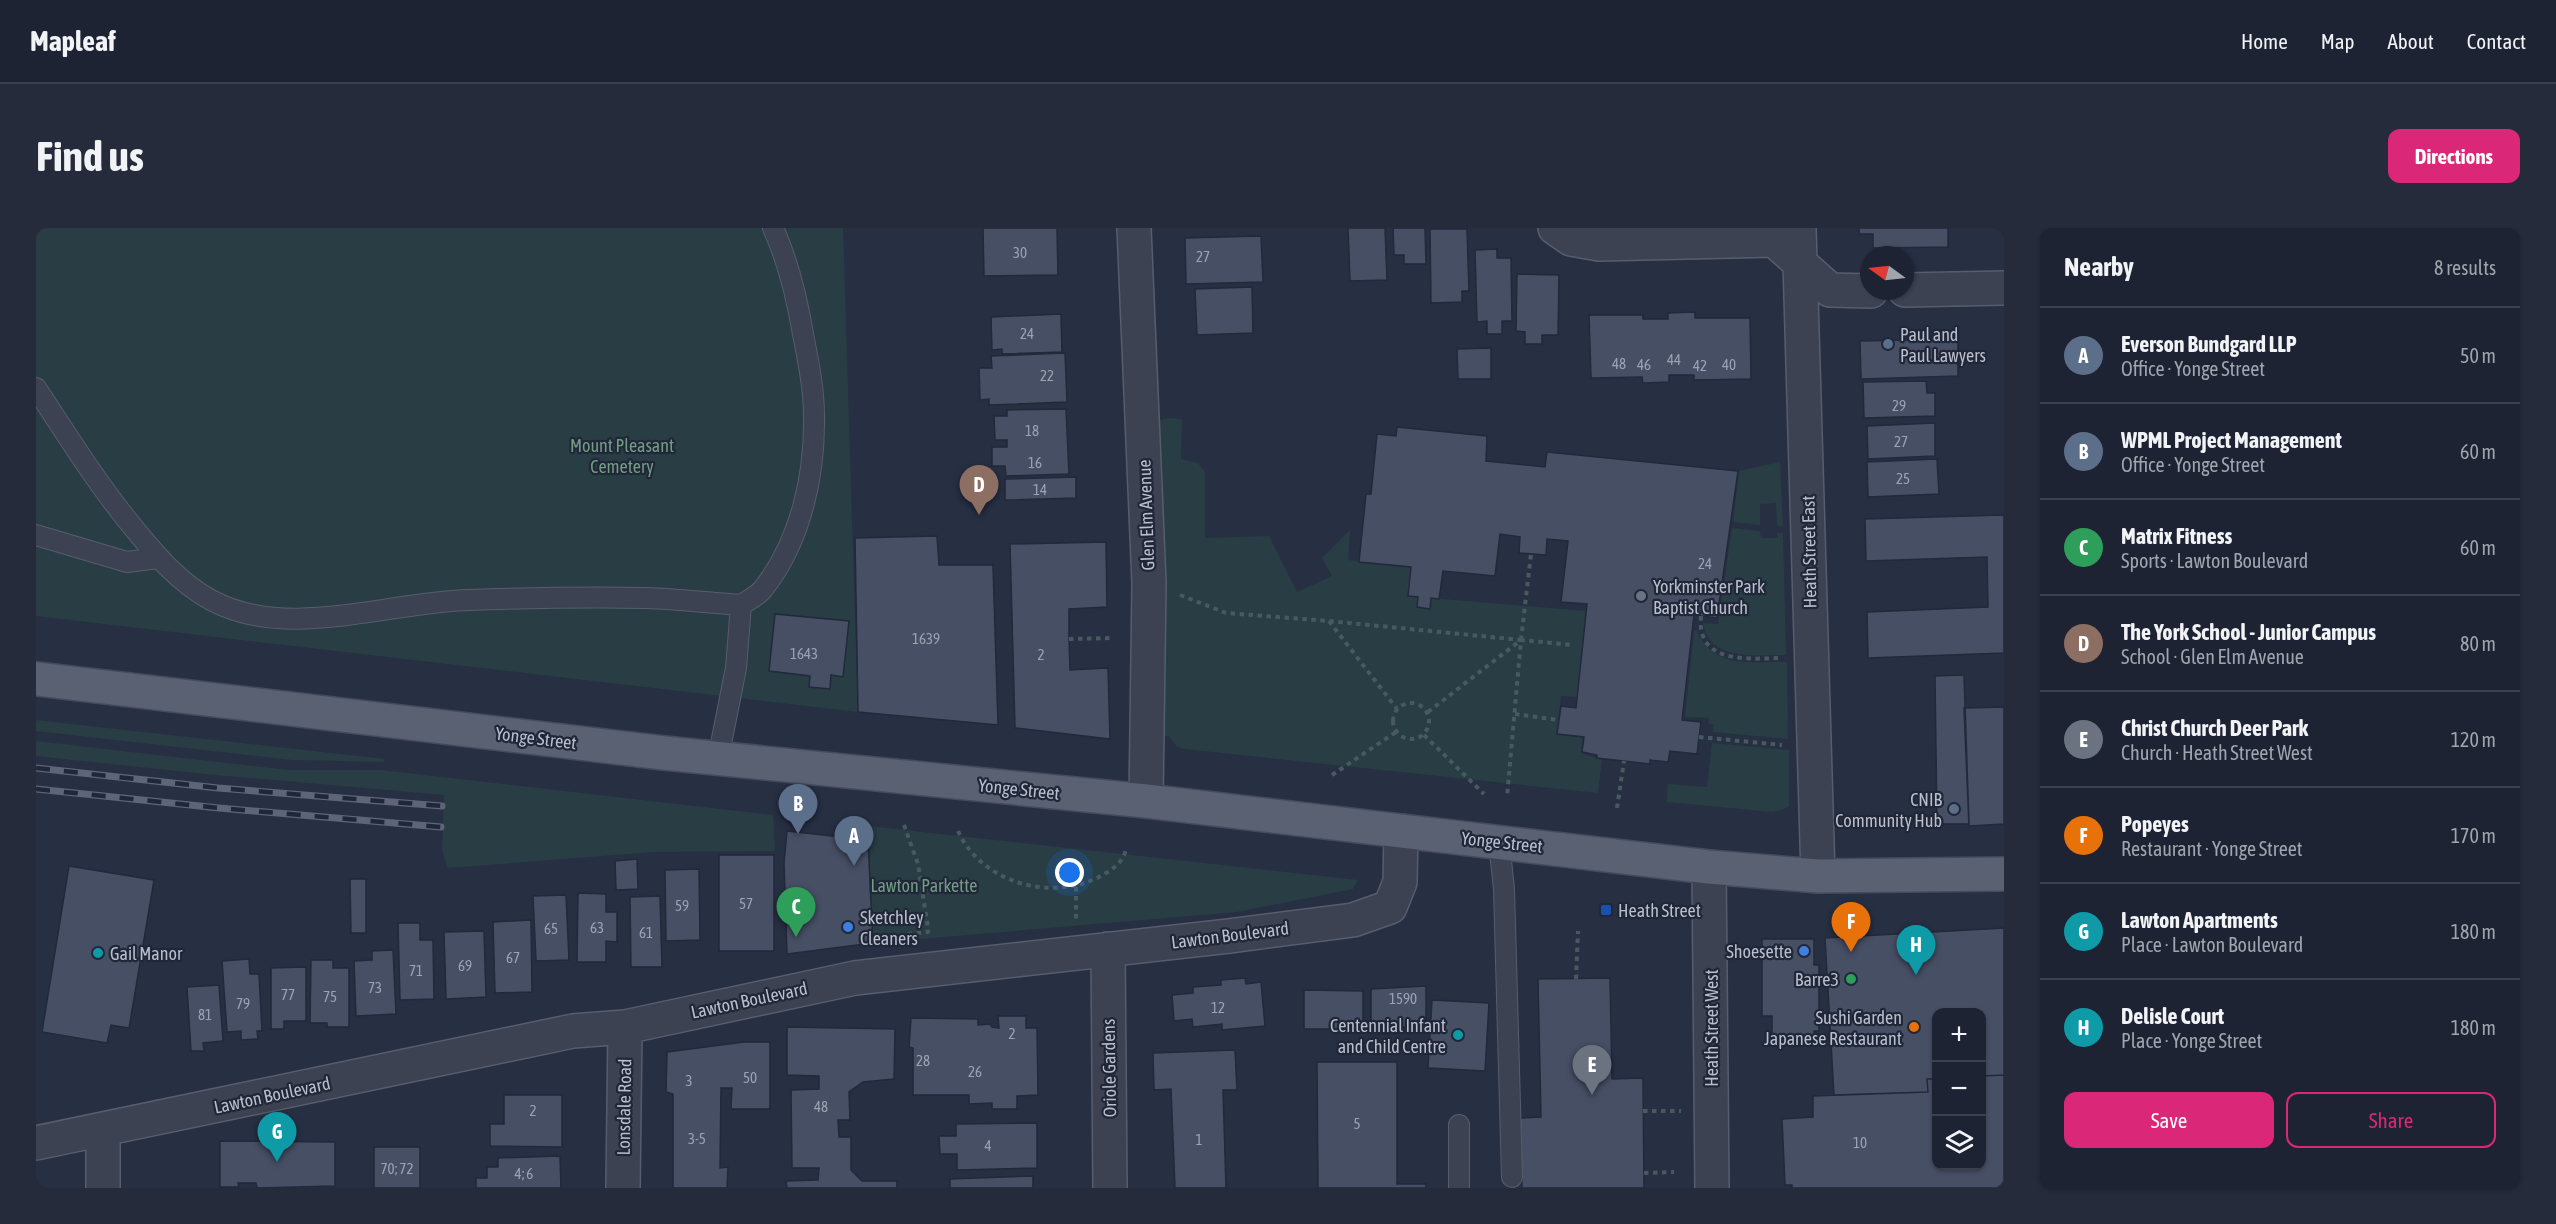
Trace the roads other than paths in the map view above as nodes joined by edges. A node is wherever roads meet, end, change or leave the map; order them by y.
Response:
1 (773, 228) edge
2 (1134, 228) edge
3 (1556, 228) edge
4 (1799, 228) edge
5 (1801, 266) junction
6 (2004, 288) edge
7 (1914, 290) edge
8 (1860, 291) edge
9 (36, 388) edge
10 (36, 535) edge
11 (158, 558) junction
12 (741, 605) junction
13 (36, 679) edge
14 (718, 759) junction
15 (1146, 801) junction
16 (1401, 831) junction
17 (1499, 842) junction
18 (1709, 867) junction
19 (2004, 874) edge
20 (1818, 876) junction
21 (1108, 949) junction
22 (625, 1027) junction
23 (1459, 1125) dead end
24 (102, 1130) junction
25 (36, 1143) edge
26 (1512, 1177) dead end
27 (103, 1188) edge
28 (623, 1188) edge
29 (1110, 1188) edge
30 (1459, 1188) edge
31 (1712, 1188) edge

1 - 12 lane
2 - 15 street, Glen Elm Avenue
3 - 5 street
4 - 5 street, Heath Street East
5 - 8 street
5 - 20 street, Heath Street East
6 - 7 street
9 - 11 lane
10 - 11 lane
11 - 12 lane
12 - 14 lane
13 - 14 main road, Yonge Street
14 - 15 main road, Yonge Street
15 - 16 main road, Yonge Street
16 - 17 main road, Yonge Street
16 - 21 street, Lawton Boulevard
17 - 18 main road, Yonge Street
17 - 26 lane
18 - 20 main road, Yonge Street
18 - 31 street, Heath Street West
19 - 20 main road, Yonge Street
21 - 22 street, Lawton Boulevard
21 - 29 street, Oriole Gardens
22 - 24 street, Lawton Boulevard
22 - 28 street, Lonsdale Road
23 - 30 lane
24 - 25 street, Lawton Boulevard
24 - 27 street

